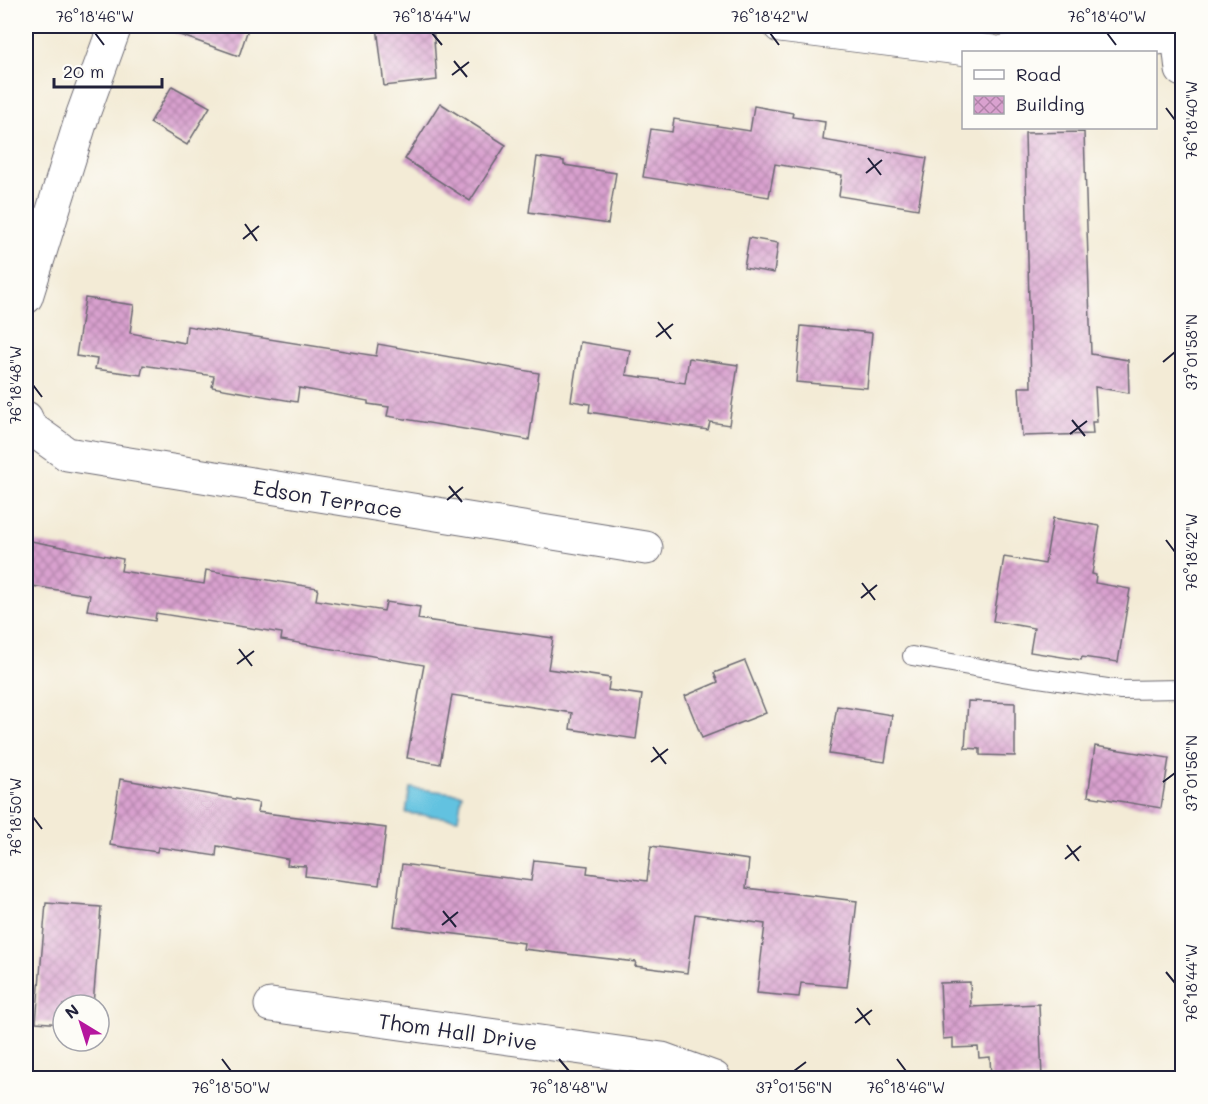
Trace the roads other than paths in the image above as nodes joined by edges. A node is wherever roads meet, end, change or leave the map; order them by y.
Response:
1 (115, 26) edge
2 (780, 26) edge
3 (1178, 31) edge
4 (984, 51) edge
5 (1012, 51) edge
6 (1182, 69) edge
7 (26, 297) edge
8 (26, 418) edge
9 (646, 548) dead end
10 (912, 656) dead end
11 (1182, 688) edge
12 (271, 1005) dead end
13 (714, 1078) edge

1 - 7 street
2 - 4 street
3 - 5 street
3 - 6 street
8 - 9 street, Edson Terrace
10 - 11 lane
12 - 13 street, Thom Hall Drive

